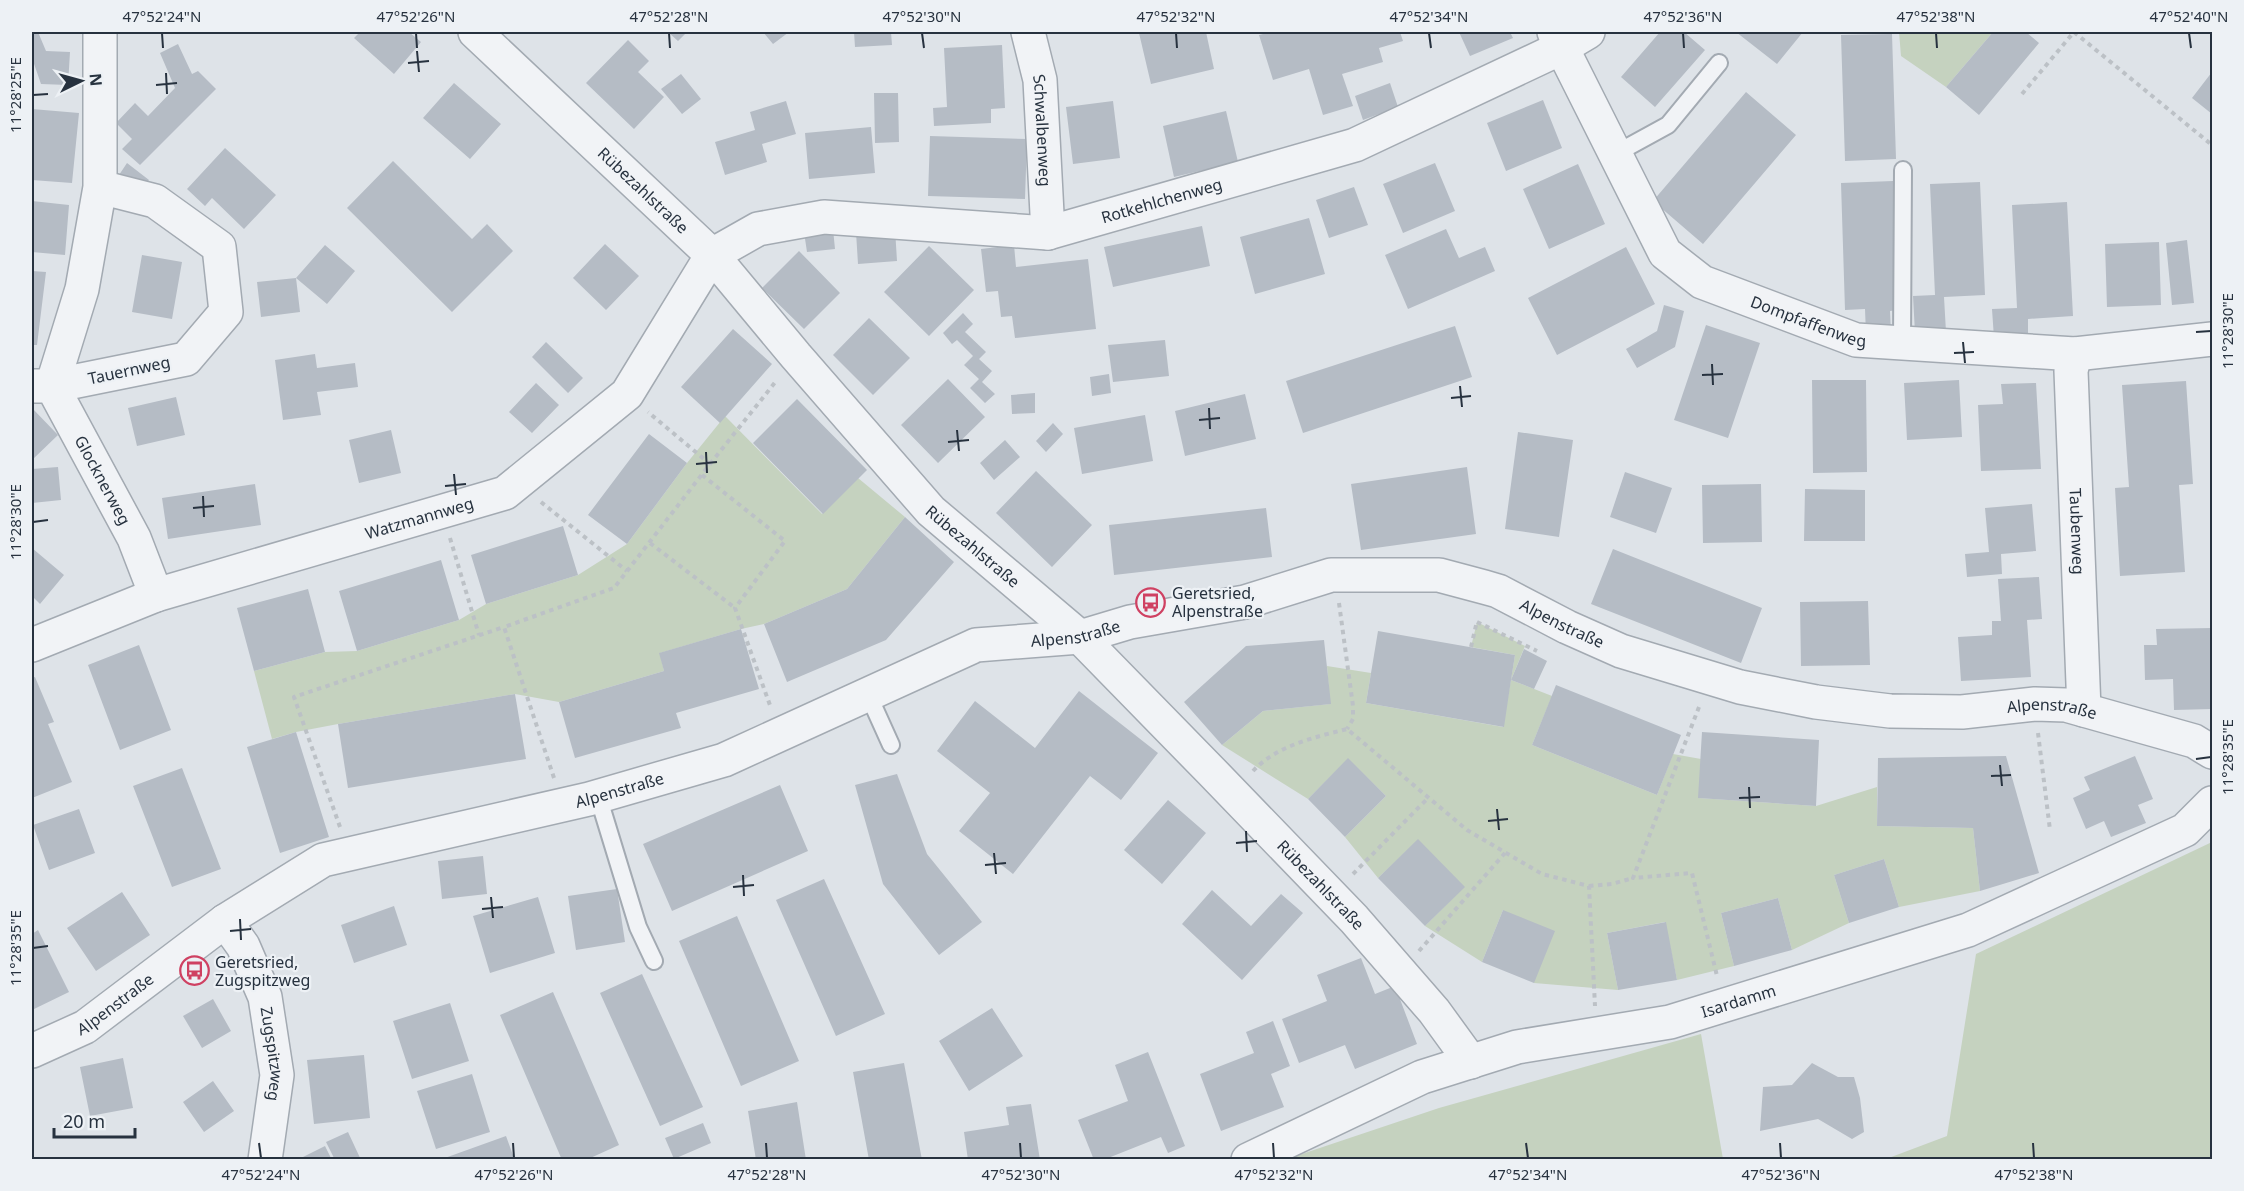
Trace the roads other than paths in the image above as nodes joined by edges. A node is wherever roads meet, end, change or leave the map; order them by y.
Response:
1 (100, 32) edge
2 (475, 32) edge
3 (1028, 32) edge
4 (1568, 37) edge
5 (1719, 63) dead end
6 (1615, 154) junction
7 (1903, 170) dead end
8 (100, 187) junction
9 (1048, 233) junction
10 (712, 255) junction
11 (2212, 339) edge
12 (1902, 343) junction
13 (2075, 354) junction
14 (42, 386) edge
15 (156, 595) junction
16 (1080, 637) junction
17 (32, 645) edge
18 (868, 694) junction
19 (2084, 710) junction
20 (891, 745) dead end
21 (2212, 752) edge
22 (598, 796) junction
23 (2212, 803) edge
24 (225, 921) junction
25 (654, 961) dead end
26 (32, 1051) edge
27 (1471, 1062) junction
28 (265, 1160) edge
29 (1248, 1160) edge

1 - 8 street
2 - 10 street, Rübezahlstraße
3 - 9 street, Schwalbenweg
4 - 6 street, Dompfaffenweg
4 - 9 street, Rotkehlchenweg
5 - 6 lane
6 - 12 street, Dompfaffenweg
7 - 12 lane
8 - 14 street
8 - 14 street, Tauernweg
9 - 10 street, Rotkehlchenweg
10 - 15 street, Watzmannweg
10 - 16 street, Rübezahlstraße
11 - 13 street, Dompfaffenweg
12 - 13 street, Dompfaffenweg
13 - 19 street, Taubenweg
14 - 15 street, Glocknerweg
15 - 17 street, Watzmannweg
16 - 18 street, Alpenstraße
16 - 19 street, Alpenstraße
16 - 27 street, Rübezahlstraße
18 - 20 lane
18 - 22 street, Alpenstraße
19 - 21 street, Alpenstraße
22 - 24 street, Alpenstraße
22 - 25 lane
23 - 27 street, Isardamm
24 - 26 street, Alpenstraße
24 - 28 street, Zugspitzweg
27 - 29 street, Isardamm

